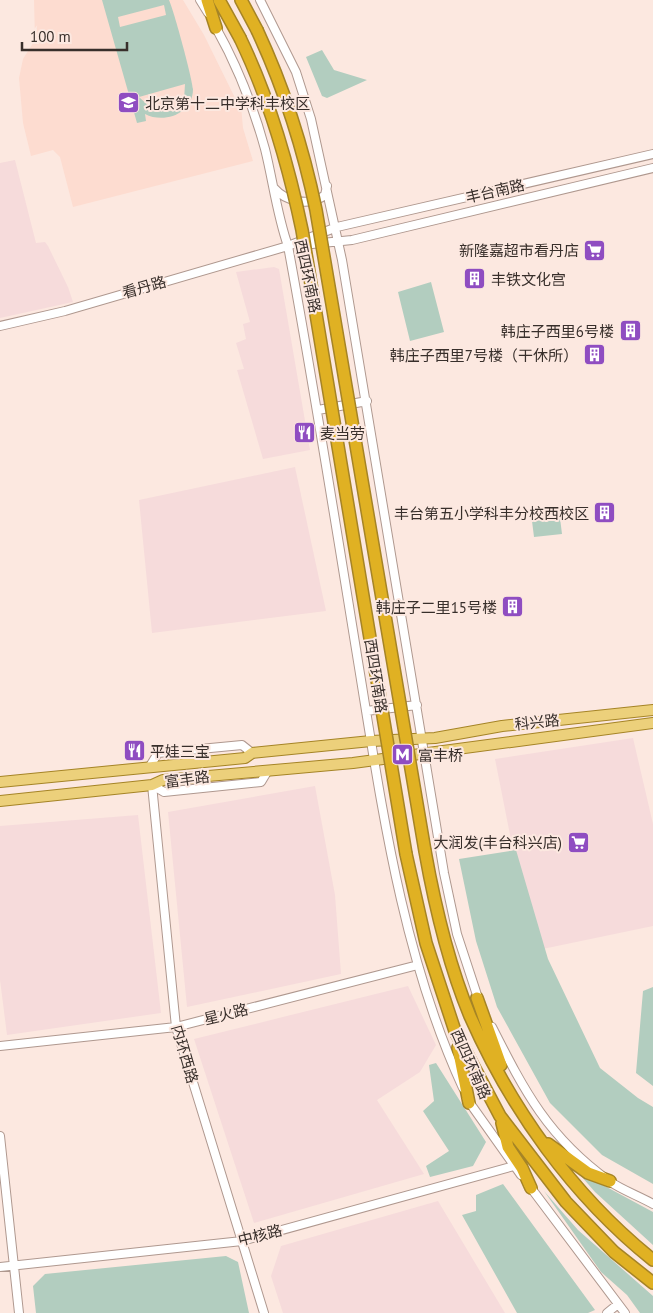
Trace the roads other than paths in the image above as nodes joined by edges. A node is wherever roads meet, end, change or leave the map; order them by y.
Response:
1 (200, 0) edge
2 (207, 0) edge
3 (218, 0) edge
4 (241, 0) edge
5 (260, 0) edge
6 (216, 28) junction
7 (653, 154) edge
8 (653, 168) edge
9 (327, 182) junction
10 (273, 186) junction
11 (336, 227) junction
12 (339, 242) junction
13 (288, 246) junction
14 (0, 326) edge
15 (367, 401) junction
16 (318, 410) junction
17 (417, 705) junction
18 (653, 710) edge
19 (366, 711) junction
20 (653, 723) edge
21 (422, 739) junction
22 (371, 741) junction
23 (425, 752) junction
24 (374, 760) junction
25 (0, 782) edge
26 (152, 785) junction
27 (0, 801) edge
28 (418, 965) junction
29 (477, 998) junction
30 (176, 1027) junction
31 (455, 1032) junction
32 (0, 1046) edge
33 (513, 1100) junction
34 (469, 1103) junction
35 (500, 1116) junction
36 (534, 1134) junction
37 (0, 1136) edge
38 (514, 1166) junction
39 (610, 1182) junction
40 (531, 1188) junction
41 (653, 1204) edge
42 (242, 1241) junction
43 (653, 1260) edge
44 (14, 1266) junction
45 (0, 1267) edge
46 (653, 1283) edge
47 (618, 1304) junction
48 (19, 1313) edge
49 (264, 1313) edge
50 (606, 1313) edge
51 (625, 1313) edge

1 - 6 street, 西四环南路
2 - 6 highway
3 - 31 highway, 西四环南路, bridge
4 - 33 highway, 西四环南路, bridge
5 - 9 street
6 - 10 street, 西四环南路
7 - 11 street, 丰台南路
8 - 12 street, 丰台南路
9 - 10 street
9 - 11 street
10 - 13 street, 西四环南路
11 - 12 street
11 - 13 street, 丰台南路
12 - 13 street, 丰台南路
12 - 15 street
13 - 14 street, 看丹路
13 - 16 street, 西四环南路
15 - 16 street
15 - 17 street
16 - 19 street, 西四环南路
17 - 19 street
17 - 21 street
18 - 21 main road, 科兴路
19 - 22 street, 西四环南路
20 - 23 main road, 科兴路
21 - 22 main road, 科兴路
21 - 23 street
22 - 24 street, 西四环南路
22 - 25 main road, 富丰路
23 - 24 main road, 科兴路
23 - 29 street
24 - 26 main road, 富丰路
24 - 28 street, 西四环南路
26 - 27 main road, 富丰路
26 - 30 street, 内环西路
28 - 30 street, 星火路
28 - 34 street, 西四环南路
29 - 33 highway
29 - 39 street
30 - 32 street, 星火路
30 - 42 street, 内环西路
31 - 34 highway
31 - 35 highway, 西四环南路
33 - 36 highway, 西四环南路
34 - 38 street, 西四环南路
35 - 40 highway
35 - 46 highway, 西四环南路
36 - 39 highway
36 - 43 highway, 西四环南路
37 - 44 street
38 - 40 street, 西四环南路
38 - 42 street, 中核路
39 - 41 street
40 - 47 street, 西四环南路
42 - 44 street, 中核路
42 - 49 street, 内环西路
44 - 45 street, 中核路
44 - 48 street
47 - 50 street
47 - 51 street, 西四环南路

